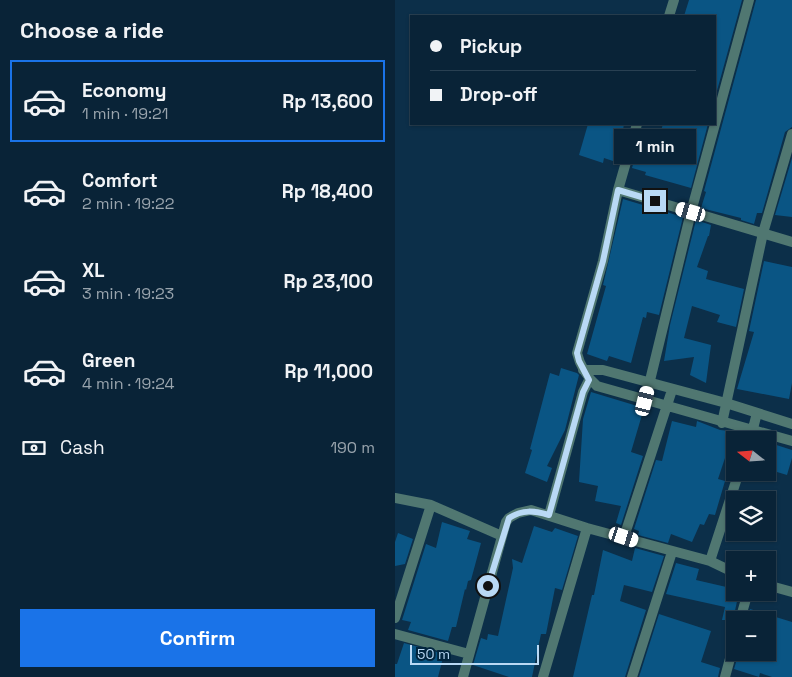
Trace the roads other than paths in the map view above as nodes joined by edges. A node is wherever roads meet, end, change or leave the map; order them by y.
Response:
1 (673, 0) edge
2 (749, 0) edge
3 (669, 15) edge
4 (716, 121) edge
5 (637, 125) edge
6 (715, 125) edge
7 (792, 134) edge
8 (618, 190) junction
9 (691, 212) junction
10 (763, 233) junction
11 (792, 242) edge
12 (583, 370) junction
13 (589, 380) junction
14 (649, 384) junction
15 (672, 390) junction
16 (645, 401) junction
17 (725, 403) junction
18 (668, 407) junction
19 (757, 413) junction
20 (722, 423) junction
21 (792, 424) edge
22 (742, 431) edge
23 (753, 431) edge
24 (776, 439) edge
25 (792, 441) edge
26 (736, 481) edge
27 (395, 498) edge
28 (431, 505) junction
29 (549, 515) junction
30 (587, 528) junction
31 (502, 536) junction
32 (624, 537) junction
33 (672, 552) junction
34 (710, 561) junction
35 (726, 569) edge
36 (776, 588) edge
37 (792, 592) edge
38 (395, 618) edge
39 (395, 634) edge
40 (469, 654) junction
41 (729, 661) edge
42 (463, 677) edge
43 (543, 677) edge
44 (632, 677) edge
45 (725, 677) edge

1 - 3 street
2 - 4 street
5 - 8 street
6 - 9 street
7 - 10 street
8 - 9 street
8 - 12 street
9 - 10 street
9 - 14 street
10 - 11 street
10 - 17 street
12 - 13 street
12 - 14 street
13 - 16 street
13 - 29 street
14 - 15 street
14 - 16 street
15 - 17 street
15 - 18 street
16 - 18 street
17 - 19 street
17 - 20 street
18 - 20 street
18 - 32 street
19 - 21 street
19 - 23 street
20 - 22 street
24 - 25 street
26 - 34 street
27 - 28 street
28 - 31 street
28 - 38 street
29 - 30 street
29 - 31 street
30 - 32 street
30 - 43 street
31 - 40 street
32 - 33 street
33 - 34 street
33 - 44 street
34 - 35 street
36 - 37 street
39 - 40 street
40 - 42 street
41 - 45 street

